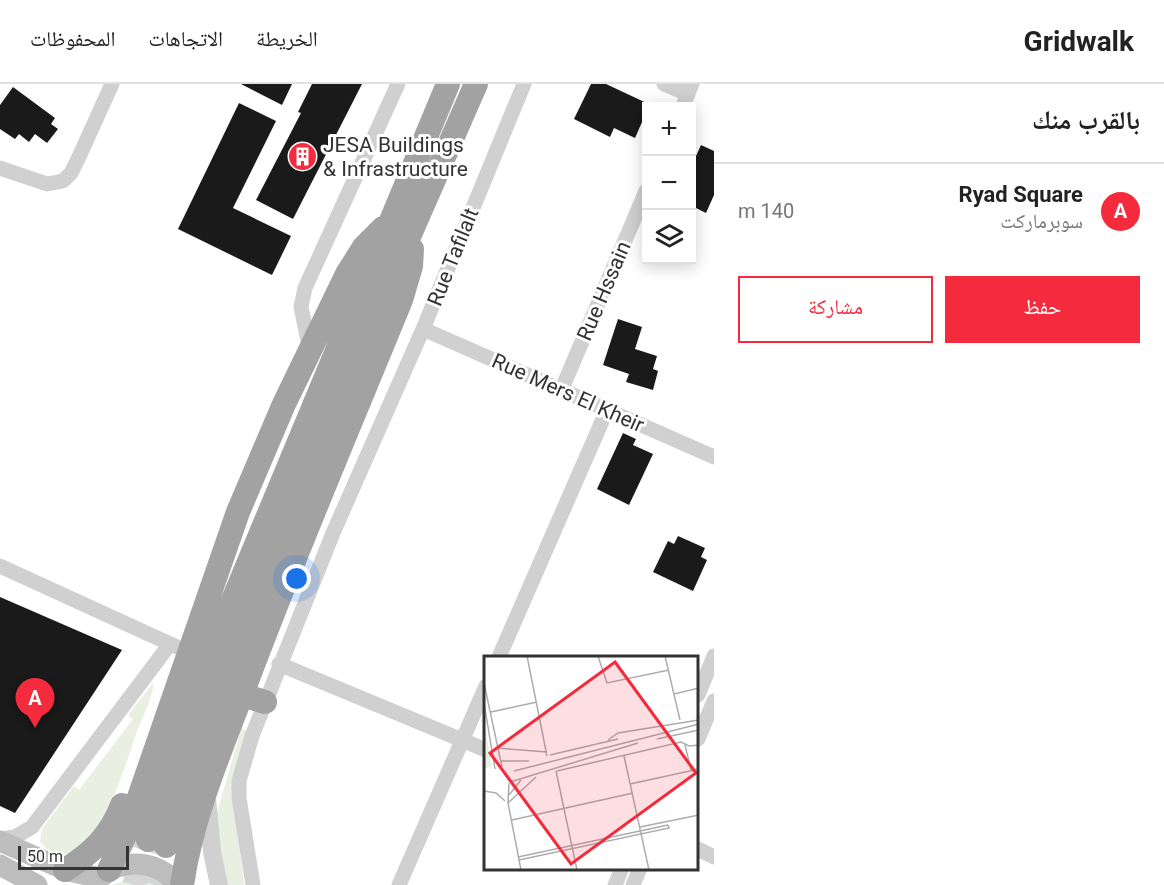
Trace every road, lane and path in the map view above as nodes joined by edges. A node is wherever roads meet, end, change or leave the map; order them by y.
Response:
1 (112, 84) edge
2 (398, 84) edge
3 (448, 84) edge
4 (476, 84) edge
5 (524, 84) edge
6 (664, 84) edge
7 (688, 95) edge
8 (0, 168) edge
9 (642, 200) edge
10 (402, 226) junction
11 (423, 329) junction
12 (310, 350) junction
13 (561, 391) junction
14 (607, 410) junction
15 (714, 457) edge
16 (0, 566) edge
17 (179, 648) junction
18 (499, 656) edge
19 (714, 656) edge
20 (279, 664) junction
21 (484, 691) edge
22 (699, 693) edge
23 (242, 694) junction
24 (714, 701) edge
25 (265, 702) junction
26 (699, 737) edge
27 (463, 739) junction
28 (156, 747) junction
29 (484, 749) edge
30 (206, 792) junction
31 (32, 827) junction
32 (0, 840) edge
33 (157, 843) tunnel mouth
34 (699, 850) edge
35 (714, 857) edge
36 (39, 860) junction
37 (0, 866) edge
38 (65, 870) junction
39 (621, 870) edge
40 (639, 870) edge
41 (101, 878) edge
42 (37, 885) edge
43 (180, 885) edge
44 (219, 885) edge
45 (253, 885) edge
46 (399, 885) edge
47 (615, 885) edge
48 (633, 885) edge

1 - 8 street
2 - 12 street
3 - 10 highway
4 - 10 highway
5 - 11 street, Rue Tafilalt
6 - 7 street
9 - 13 street, Rue Hssain
10 - 12 highway
10 - 23 highway
10 - 33 highway
11 - 13 street, Rue Mers El Kheir
11 - 20 street, Rue Tafilalt
12 - 17 highway
13 - 14 street, Rue Mers El Kheir
14 - 15 street, Rue Mers El Kheir
14 - 18 street
16 - 17 street
17 - 28 highway
17 - 31 street
19 - 22 street
20 - 25 street, Rue Tafilalt
20 - 27 street
21 - 27 street
23 - 25 highway
23 - 30 highway
24 - 26 street
25 - 45 street, Rue Tafilalt
27 - 29 street
27 - 46 street
28 - 38 highway
28 - 41 highway
30 - 43 highway
30 - 44 street
31 - 32 street
31 - 36 street
32 - 36 main road
34 - 35 street
36 - 38 main road
37 - 42 main road
38 - 41 main road
39 - 47 street
40 - 48 street
41 - 43 main road

